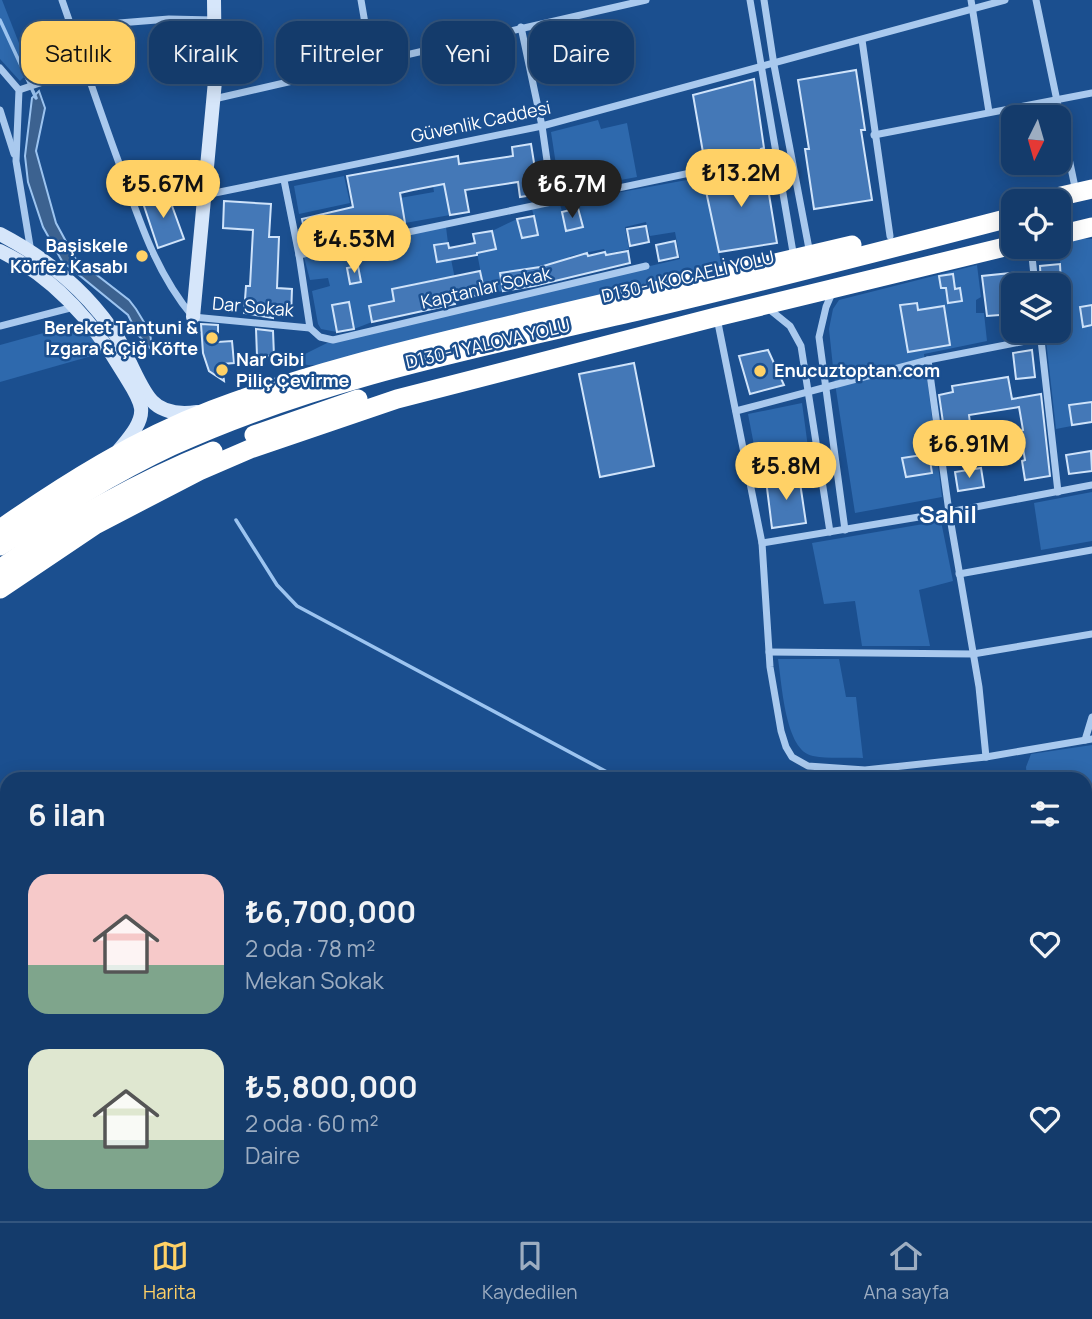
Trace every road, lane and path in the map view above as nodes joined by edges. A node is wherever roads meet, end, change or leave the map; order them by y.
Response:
1 (62, 0) edge
2 (214, 0) edge
3 (361, 0) edge
4 (646, 0) edge
5 (750, 0) edge
6 (764, 0) edge
7 (971, 0) edge
8 (1005, 0) edge
9 (1036, 0) edge
10 (973, 10) junction
11 (214, 20) junction
12 (70, 21) edge
13 (365, 21) edge
14 (135, 22) edge
15 (521, 27) junction
16 (862, 40) junction
17 (408, 55) edge
18 (774, 65) junction
19 (762, 67) junction
20 (0, 68) edge
21 (36, 84) edge
22 (91, 84) edge
23 (282, 84) edge
24 (19, 90) junction
25 (1092, 93) edge
26 (214, 99) junction
27 (1059, 100) junction
28 (0, 110) edge
29 (989, 112) junction
30 (542, 126) junction
31 (874, 135) junction
32 (776, 155) junction
33 (16, 161) junction
34 (284, 180) junction
35 (1088, 193) edge
36 (204, 195) junction
37 (1071, 200) edge
38 (553, 202) junction
39 (1001, 210) edge
40 (1092, 216) edge
41 (1001, 220) edge
42 (1071, 220) edge
43 (1092, 227) edge
44 (1071, 232) edge
45 (1092, 233) edge
46 (0, 234) edge
47 (1071, 234) edge
48 (890, 236) junction
49 (1001, 236) edge
50 (1001, 247) edge
51 (1001, 248) edge
52 (0, 251) edge
53 (32, 251) junction
54 (299, 255) junction
55 (802, 257) junction
56 (913, 261) junction
57 (21, 262) junction
58 (646, 266) dead end
59 (834, 290) junction
60 (84, 305) junction
61 (765, 306) junction
62 (193, 317) junction
63 (716, 317) junction
64 (0, 326) edge
65 (310, 328) junction
66 (459, 337) junction
67 (1004, 343) edge
68 (1041, 343) edge
69 (928, 360) junction
70 (414, 363) junction
71 (825, 388) junction
72 (809, 392) junction
73 (209, 411) junction
74 (736, 411) junction
75 (113, 458) junction
76 (1092, 485) edge
77 (1058, 492) junction
78 (948, 512) junction
79 (0, 529) edge
80 (845, 530) junction
81 (830, 532) junction
82 (762, 543) junction
83 (0, 546) edge
84 (1092, 550) edge
85 (0, 569) edge
86 (959, 573) junction
87 (0, 589) edge
88 (1092, 634) edge
89 (769, 652) junction
90 (973, 654) junction
91 (1092, 717) edge
92 (1089, 739) edge
93 (986, 757) junction
94 (834, 769) junction
95 (834, 772) edge

1 - 12 street
2 - 11 main road
3 - 13 street
4 - 15 street
5 - 19 street
6 - 18 street
7 - 10 street
8 - 10 street, Güvenlik Caddesi
9 - 27 street
10 - 16 street, Güvenlik Caddesi
10 - 29 street
11 - 14 street
11 - 26 main road
15 - 17 street
15 - 30 street
16 - 18 street, Güvenlik Caddesi
16 - 31 street
18 - 19 street, Güvenlik Caddesi
18 - 55 street
19 - 30 street, Güvenlik Caddesi
19 - 32 street
20 - 24 street
21 - 24 street
22 - 62 street
23 - 26 street
24 - 33 street
25 - 27 street
26 - 36 main road
27 - 29 street
27 - 35 street
28 - 33 street
29 - 31 street
30 - 34 street, Güvenlik Caddesi
30 - 38 street
31 - 48 street
32 - 38 street
32 - 55 street
33 - 53 street
34 - 36 street, Güvenlik Caddesi
34 - 54 street
35 - 37 highway
36 - 62 main road
38 - 54 street
39 - 48 highway
40 - 42 highway
41 - 70 highway, D130-1 KOCAELİ YOLU
43 - 44 highway
45 - 47 highway
46 - 53 main road
48 - 55 highway
49 - 56 highway, D130-1 YALOVA YOLU
50 - 56 highway
51 - 59 highway
52 - 57 main road
53 - 57 street
53 - 60 main road
54 - 65 street
55 - 66 highway
56 - 85 highway, D130-1 YALOVA YOLU
57 - 60 main road
58 - 65 street, Kaptanlar Sokak
59 - 61 highway
59 - 71 street
60 - 64 street
60 - 73 main road
60 - 75 main road
61 - 63 highway
61 - 72 street
62 - 65 street, Dar Sokak
63 - 74 street
63 - 87 highway
66 - 70 highway
66 - 73 highway
67 - 69 street
68 - 77 street
69 - 71 street
69 - 78 street
70 - 83 highway, D130-1 KOCAELİ YOLU
71 - 72 street
71 - 80 street
72 - 74 street
72 - 81 street
73 - 75 highway
74 - 82 street
75 - 79 highway
76 - 77 street
77 - 78 street
78 - 80 street
78 - 86 street
80 - 81 street
81 - 82 street
82 - 89 street
84 - 86 street
86 - 90 street
88 - 90 street
89 - 90 street
89 - 94 street
90 - 93 street
91 - 92 street
92 - 93 street
93 - 94 street
94 - 95 street

